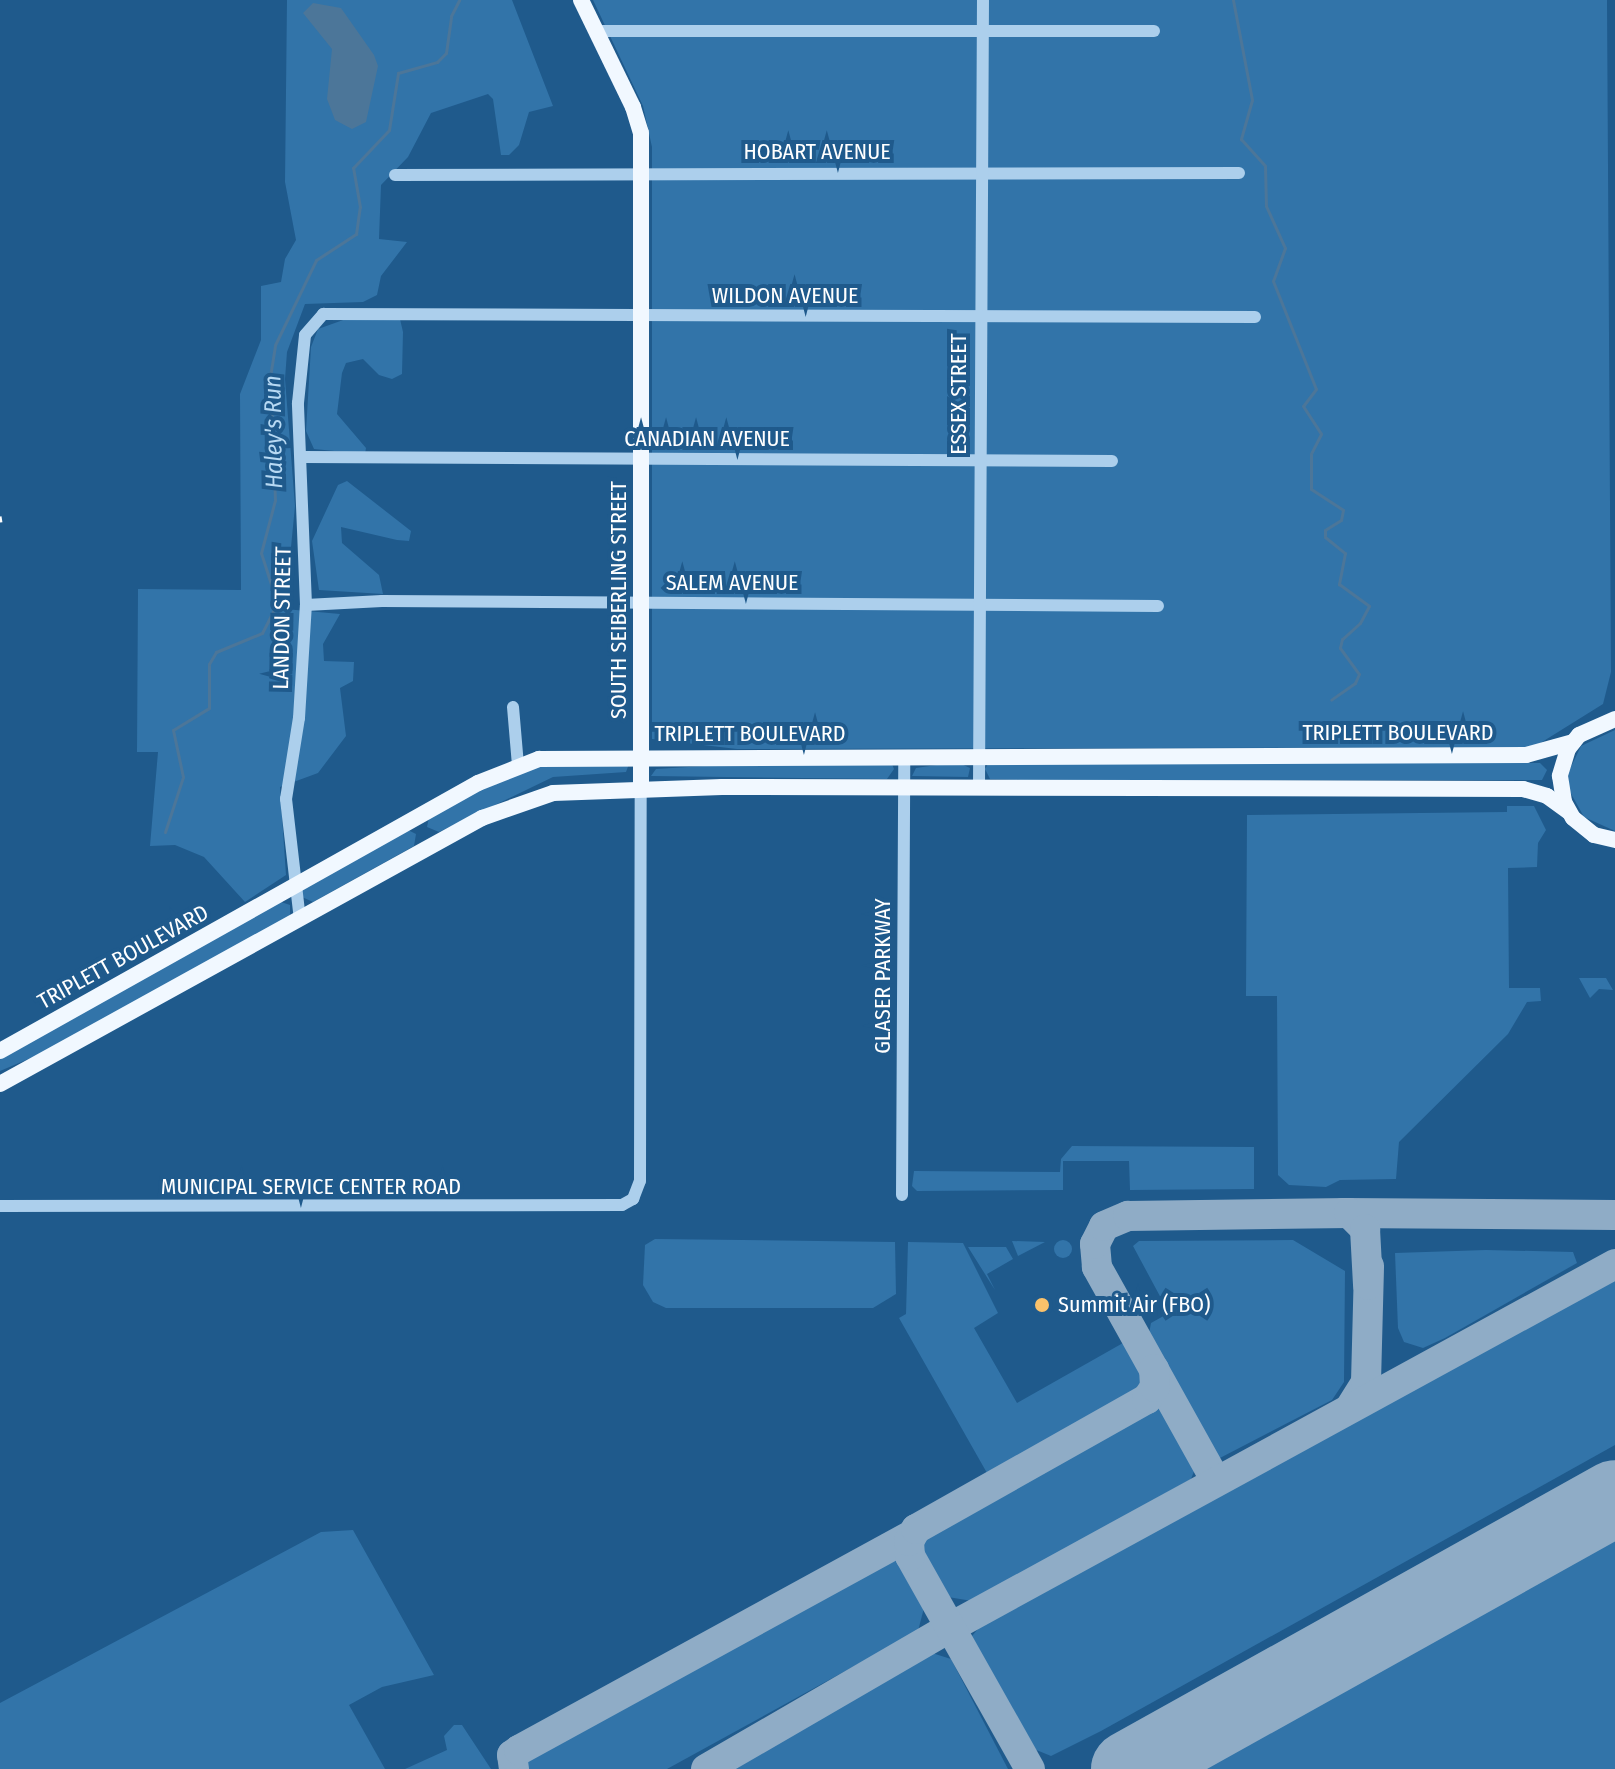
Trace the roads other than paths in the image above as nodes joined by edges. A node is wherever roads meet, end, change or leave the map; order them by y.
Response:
1 (581, 0) edge
2 (983, 0) edge
3 (983, 28) junction
4 (596, 31) junction
5 (1154, 31) dead end
6 (642, 171) junction
7 (980, 173) junction
8 (1239, 173) dead end
9 (395, 175) dead end
10 (641, 315) junction
11 (979, 316) junction
12 (1255, 317) dead end
13 (317, 319) joint
14 (303, 457) junction
15 (641, 459) junction
16 (978, 460) junction
17 (1112, 461) dead end
18 (641, 604) junction
19 (306, 605) junction
20 (978, 605) junction
21 (1158, 606) dead end
22 (513, 707) dead end
23 (1615, 719) edge
24 (1573, 742) junction
25 (641, 756) junction
26 (904, 756) junction
27 (979, 756) junction
28 (518, 765) junction
29 (641, 788) junction
30 (904, 788) junction
31 (979, 788) junction
32 (1568, 811) junction
33 (1615, 840) edge
34 (295, 887) junction
35 (300, 920) junction
36 (0, 1051) edge
37 (0, 1084) edge
38 (902, 1195) dead end
39 (622, 1205) joint
40 (0, 1206) edge

1 - 4 main road, SOUTH SEIBERLING STREET
2 - 3 street, ESSEX STREET
3 - 4 street
3 - 5 street
3 - 7 street, ESSEX STREET
4 - 6 main road, SOUTH SEIBERLING STREET
6 - 7 street, HOBART AVENUE
6 - 9 street, HOBART AVENUE
6 - 10 main road, SOUTH SEIBERLING STREET
7 - 8 street, HOBART AVENUE
7 - 11 street, ESSEX STREET
10 - 11 street, WILDON AVENUE
10 - 13 street, WILDON AVENUE
10 - 15 main road, SOUTH SEIBERLING STREET
11 - 12 street, WILDON AVENUE
11 - 16 street, ESSEX STREET
13 - 14 street, LANDON STREET
14 - 15 street, CANADIAN AVENUE
14 - 19 street, LANDON STREET
15 - 16 street, CANADIAN AVENUE
15 - 18 main road, SOUTH SEIBERLING STREET
16 - 17 street, CANADIAN AVENUE
16 - 20 street, ESSEX STREET
18 - 19 street, SALEM AVENUE
18 - 20 street, SALEM AVENUE
18 - 25 main road, SOUTH SEIBERLING STREET
19 - 34 street, LANDON STREET
20 - 21 street, SALEM AVENUE
20 - 27 street, ESSEX STREET
22 - 28 street
23 - 24 main road, TRIPLETT BOULEVARD
24 - 27 main road, TRIPLETT BOULEVARD
24 - 32 main road
25 - 26 main road, TRIPLETT BOULEVARD
25 - 28 main road, TRIPLETT BOULEVARD
25 - 29 main road, SOUTH SEIBERLING STREET
26 - 27 main road, TRIPLETT BOULEVARD
26 - 30 street, GLASER PARKWAY
27 - 31 street, ESSEX STREET
28 - 34 main road, TRIPLETT BOULEVARD
29 - 30 main road
29 - 35 main road
29 - 39 street, SOUTH SEIBERLING STREET
30 - 31 main road
30 - 38 street, GLASER PARKWAY
31 - 32 main road
32 - 33 main road
34 - 35 street, LANDON STREET
34 - 36 main road, TRIPLETT BOULEVARD
35 - 37 main road
39 - 40 street, MUNICIPAL SERVICE CENTER ROAD

